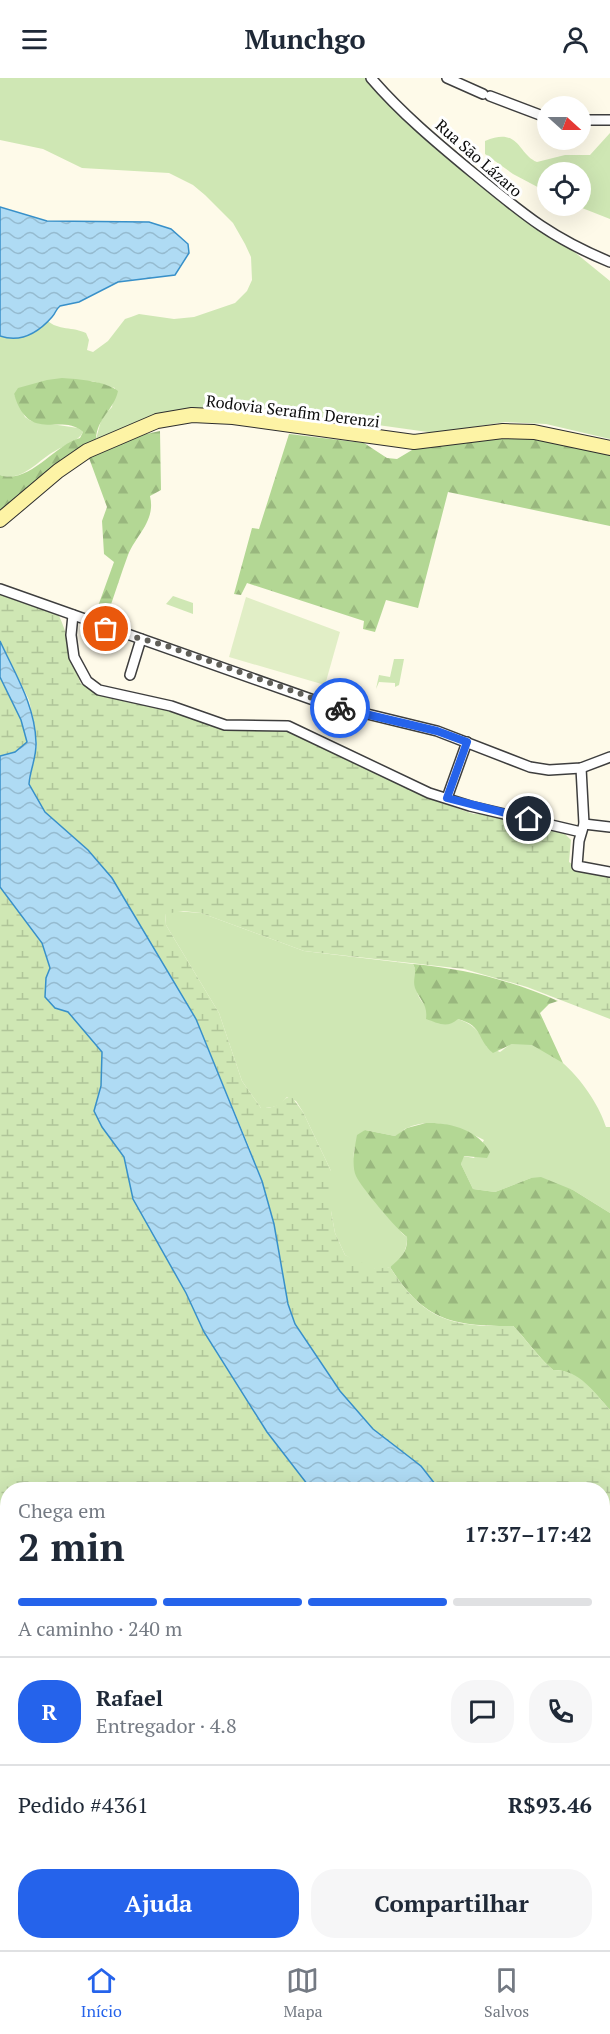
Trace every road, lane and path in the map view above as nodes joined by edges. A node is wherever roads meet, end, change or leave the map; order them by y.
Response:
1 (371, 78) edge
2 (447, 78) edge
3 (537, 114) edge
4 (591, 120) edge
5 (610, 120) edge
6 (610, 262) edge
7 (610, 448) edge
8 (0, 520) edge
9 (0, 589) edge
10 (73, 615) junction
11 (141, 639) junction
12 (130, 675) dead end
13 (467, 742) junction
14 (610, 757) edge
15 (581, 768) junction
16 (447, 798) junction
17 (610, 827) edge
18 (583, 828) junction
19 (610, 872) edge

1 - 6 street, Rua São Lázaro
2 - 3 street
4 - 5 street
7 - 8 main road, Rodovia Serafim Derenzi
9 - 10 street
10 - 11 street
10 - 16 street
11 - 12 street
11 - 13 street
13 - 15 street
13 - 16 street
14 - 15 street
15 - 18 street
16 - 18 street
17 - 18 street
18 - 19 street

